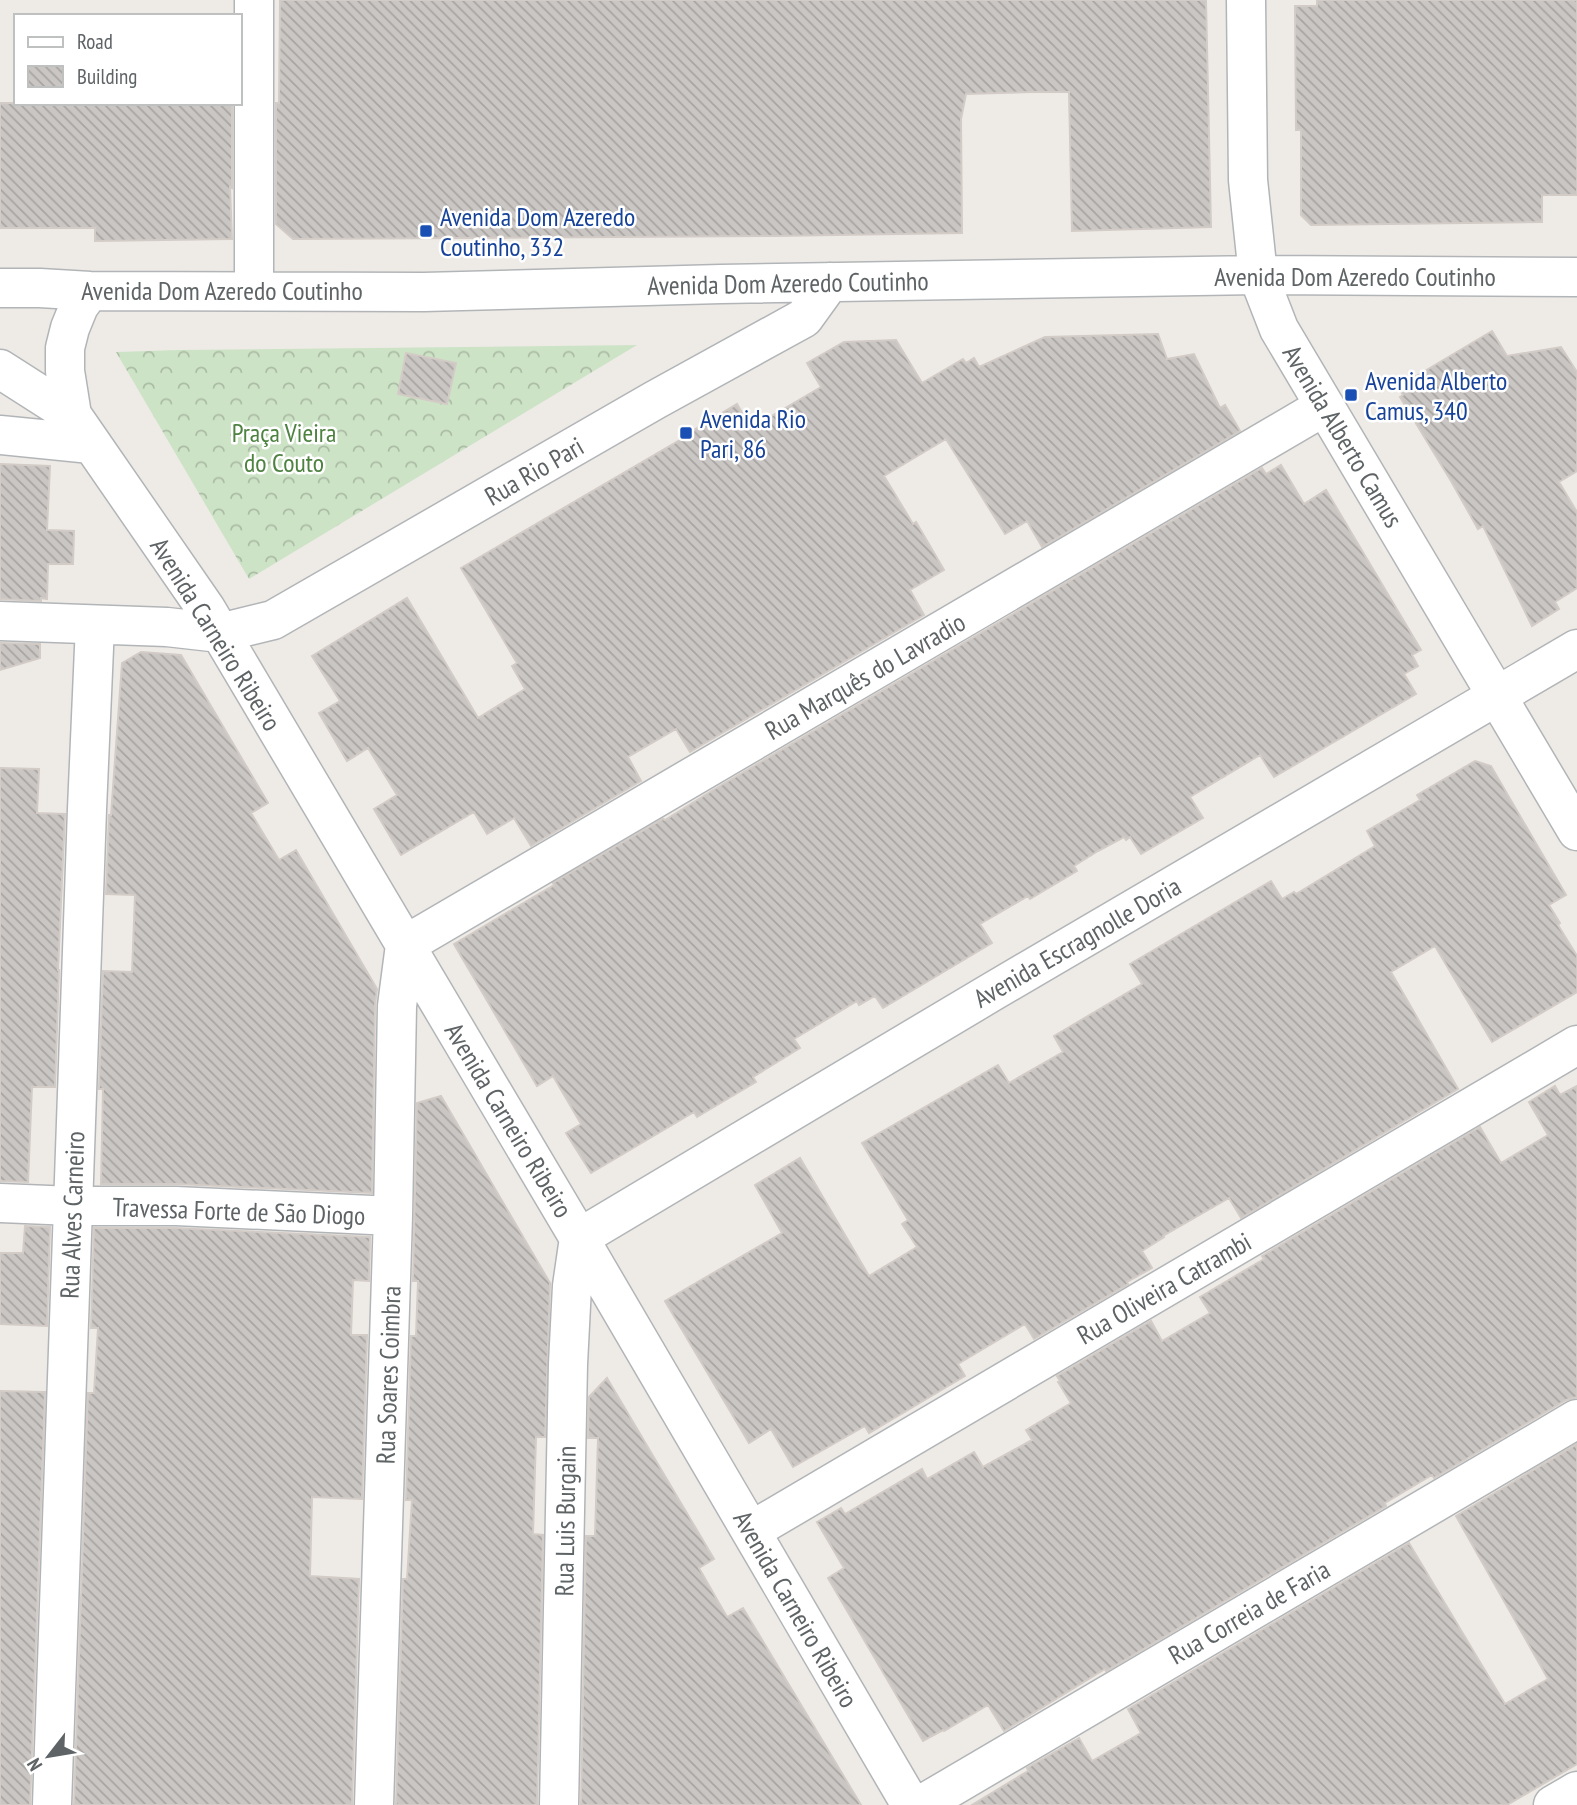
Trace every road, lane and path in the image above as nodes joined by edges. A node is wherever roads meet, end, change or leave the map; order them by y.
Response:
1 (254, 0) edge
2 (1246, 0) edge
3 (1258, 275) junction
4 (1577, 277) edge
5 (830, 282) junction
6 (0, 288) edge
7 (254, 290) junction
8 (90, 291) junction
9 (0, 369) edge
10 (1325, 406) junction
11 (82, 430) junction
12 (0, 435) edge
13 (0, 621) edge
14 (95, 625) junction
15 (220, 633) junction
16 (1577, 649) edge
17 (1498, 696) junction
18 (1577, 831) edge
19 (405, 945) junction
20 (1577, 1045) edge
21 (0, 1203) edge
22 (73, 1206) junction
23 (393, 1216) junction
24 (579, 1238) junction
25 (1577, 1419) edge
26 (751, 1531) junction
27 (886, 1762) junction
28 (1577, 1791) edge
29 (52, 1805) edge
30 (374, 1805) edge
31 (559, 1805) edge
32 (885, 1805) edge
33 (911, 1805) edge
34 (921, 1805) edge
35 (1553, 1805) edge

1 - 7 street
2 - 3 street, Avenida Alberto Camus
3 - 4 street, Avenida Dom Azeredo Coutinho
3 - 5 street, Avenida Dom Azeredo Coutinho
3 - 10 street, Avenida Alberto Camus
5 - 7 street, Avenida Dom Azeredo Coutinho
5 - 15 street, Rua Rio Pari
6 - 8 street, Avenida Dom Azeredo Coutinho
7 - 8 street, Avenida Dom Azeredo Coutinho
8 - 11 street
9 - 11 street, Avenida Carneiro Ribeiro
10 - 17 street, Avenida Alberto Camus
10 - 19 street, Rua Marquês do Lavradio
11 - 12 street
11 - 15 street, Avenida Carneiro Ribeiro
13 - 14 street
14 - 15 street
14 - 22 street, Rua Alves Carneiro
15 - 19 street, Avenida Carneiro Ribeiro
16 - 17 street, Avenida Escragnolle Doria
17 - 18 street, Avenida Alberto Camus
17 - 24 street, Avenida Escragnolle Doria
19 - 23 street, Rua Soares Coimbra
19 - 24 street, Avenida Carneiro Ribeiro
20 - 26 street, Rua Oliveira Catrambi
21 - 22 street, Travessa Forte de São Diogo
22 - 23 street, Travessa Forte de São Diogo
22 - 29 street, Rua Alves Carneiro
23 - 30 street, Rua Soares Coimbra
24 - 26 street, Avenida Carneiro Ribeiro
24 - 31 street, Rua Luis Burgain
25 - 34 street, Rua Correia de Faria
26 - 27 street, Avenida Carneiro Ribeiro
27 - 32 street
27 - 33 street, Avenida Carneiro Ribeiro
28 - 35 street

